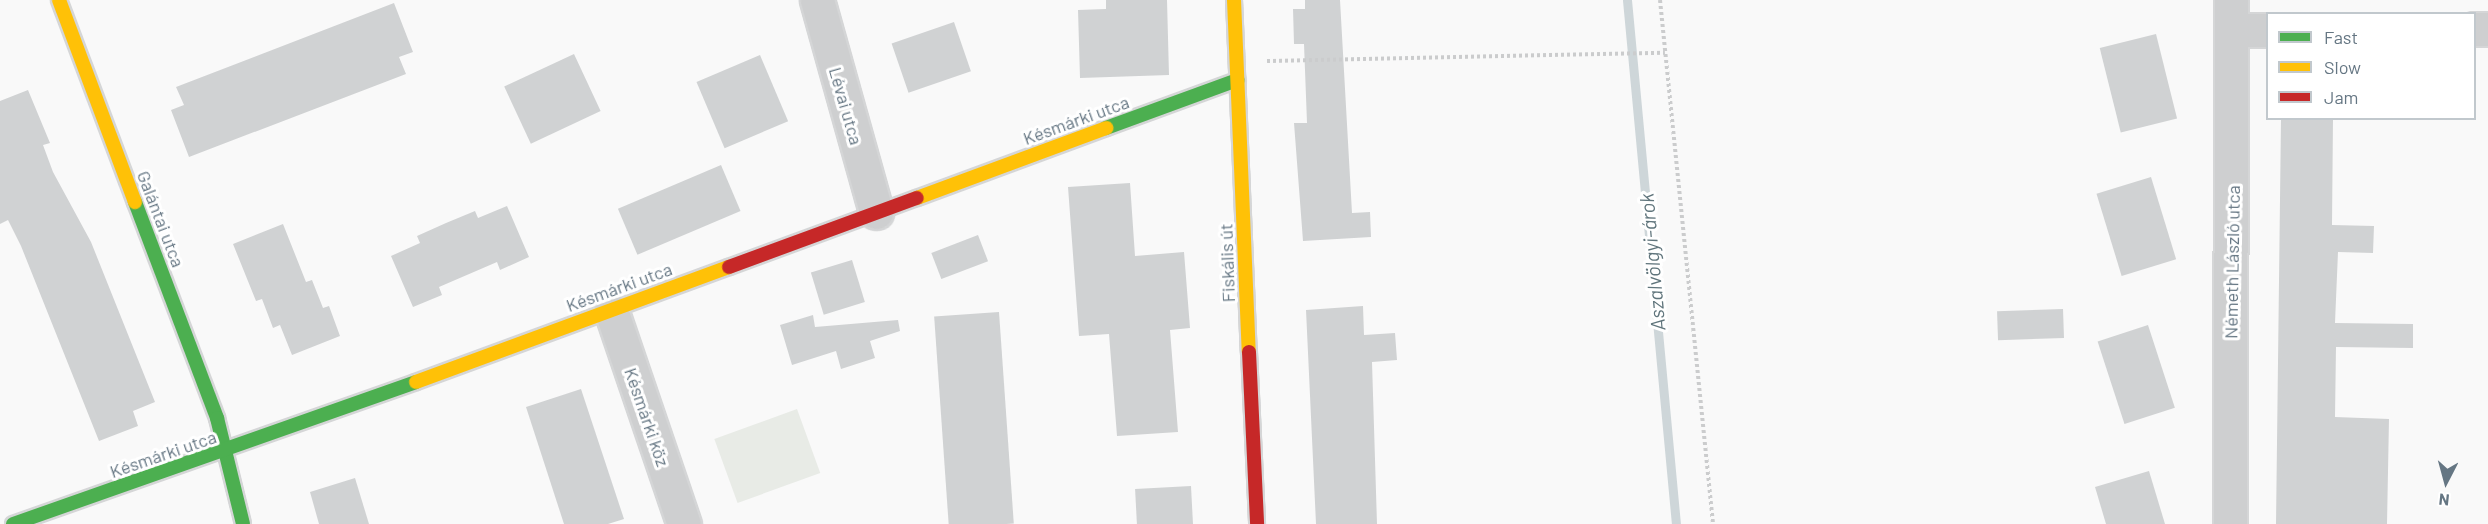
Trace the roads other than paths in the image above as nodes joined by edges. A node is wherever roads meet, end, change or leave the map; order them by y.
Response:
1 (58, 0) edge
2 (817, 0) edge
3 (1234, 0) edge
4 (2232, 15) edge
5 (2266, 29) edge
6 (1237, 80) junction
7 (876, 212) junction
8 (611, 310) junction
9 (224, 452) junction
10 (13, 524) edge
11 (243, 524) edge
12 (684, 524) edge
13 (1257, 524) edge
14 (2230, 524) edge

1 - 9 street, Galántai utca
2 - 7 street, Lévai utca
3 - 6 street, Fiskális út
4 - 5 street
4 - 14 street, Németh László utca
6 - 7 street, Késmárki utca
6 - 13 street, Fiskális út
7 - 8 street, Késmárki utca
8 - 9 street, Késmárki utca
8 - 12 street, Késmárki köz
9 - 10 street, Késmárki utca
9 - 11 street, Galántai utca

